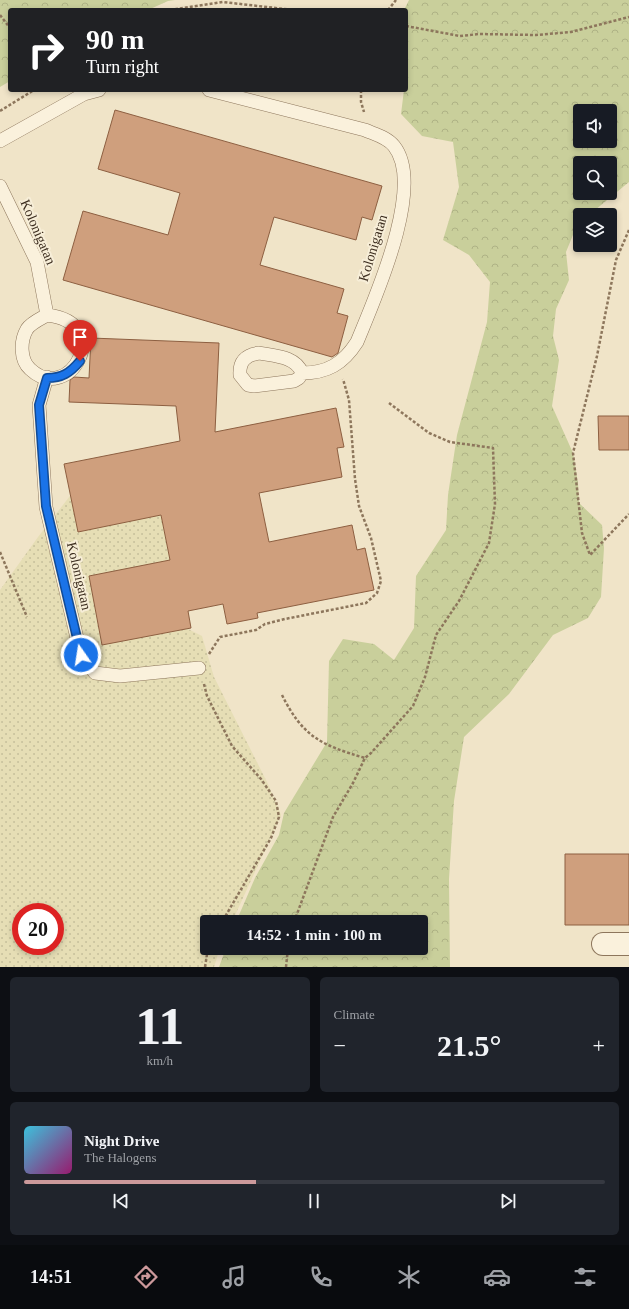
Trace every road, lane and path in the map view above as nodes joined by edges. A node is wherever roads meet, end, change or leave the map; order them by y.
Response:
1 (396, 0) edge
2 (183, 8) edge
3 (276, 8) edge
4 (390, 8) edge
5 (0, 15) edge
6 (629, 17) edge
7 (8, 25) edge
8 (408, 26) edge
9 (31, 92) edge
10 (92, 92) edge
11 (217, 92) edge
12 (0, 111) edge
13 (0, 141) edge
14 (0, 186) edge
15 (629, 230) edge
16 (47, 315) junction
17 (335, 366) junction
18 (302, 373) dead end
19 (47, 378) junction
20 (389, 403) dead end
21 (629, 514) edge
22 (0, 552) edge
23 (27, 617) dead end
24 (199, 668) junction
25 (282, 695) dead end
26 (365, 758) junction
27 (226, 915) edge
28 (297, 915) edge
29 (604, 944) dead end
30 (629, 944) edge
31 (207, 955) edge
32 (287, 955) edge
33 (205, 967) edge
34 (286, 967) edge

1 - 4 path
2 - 3 path
5 - 7 path
6 - 8 path
9 - 12 path
10 - 13 lane
11 - 17 lane, Kolonigatan
14 - 16 lane, Kolonigatan
15 - 21 path
16 - 19 lane
16 - 19 lane
17 - 18 lane, Kolonigatan
17 - 24 path
19 - 24 lane, Kolonigatan
20 - 26 path
22 - 23 path
24 - 27 path
25 - 26 path
26 - 28 path
29 - 30 street
31 - 33 path
32 - 34 path

